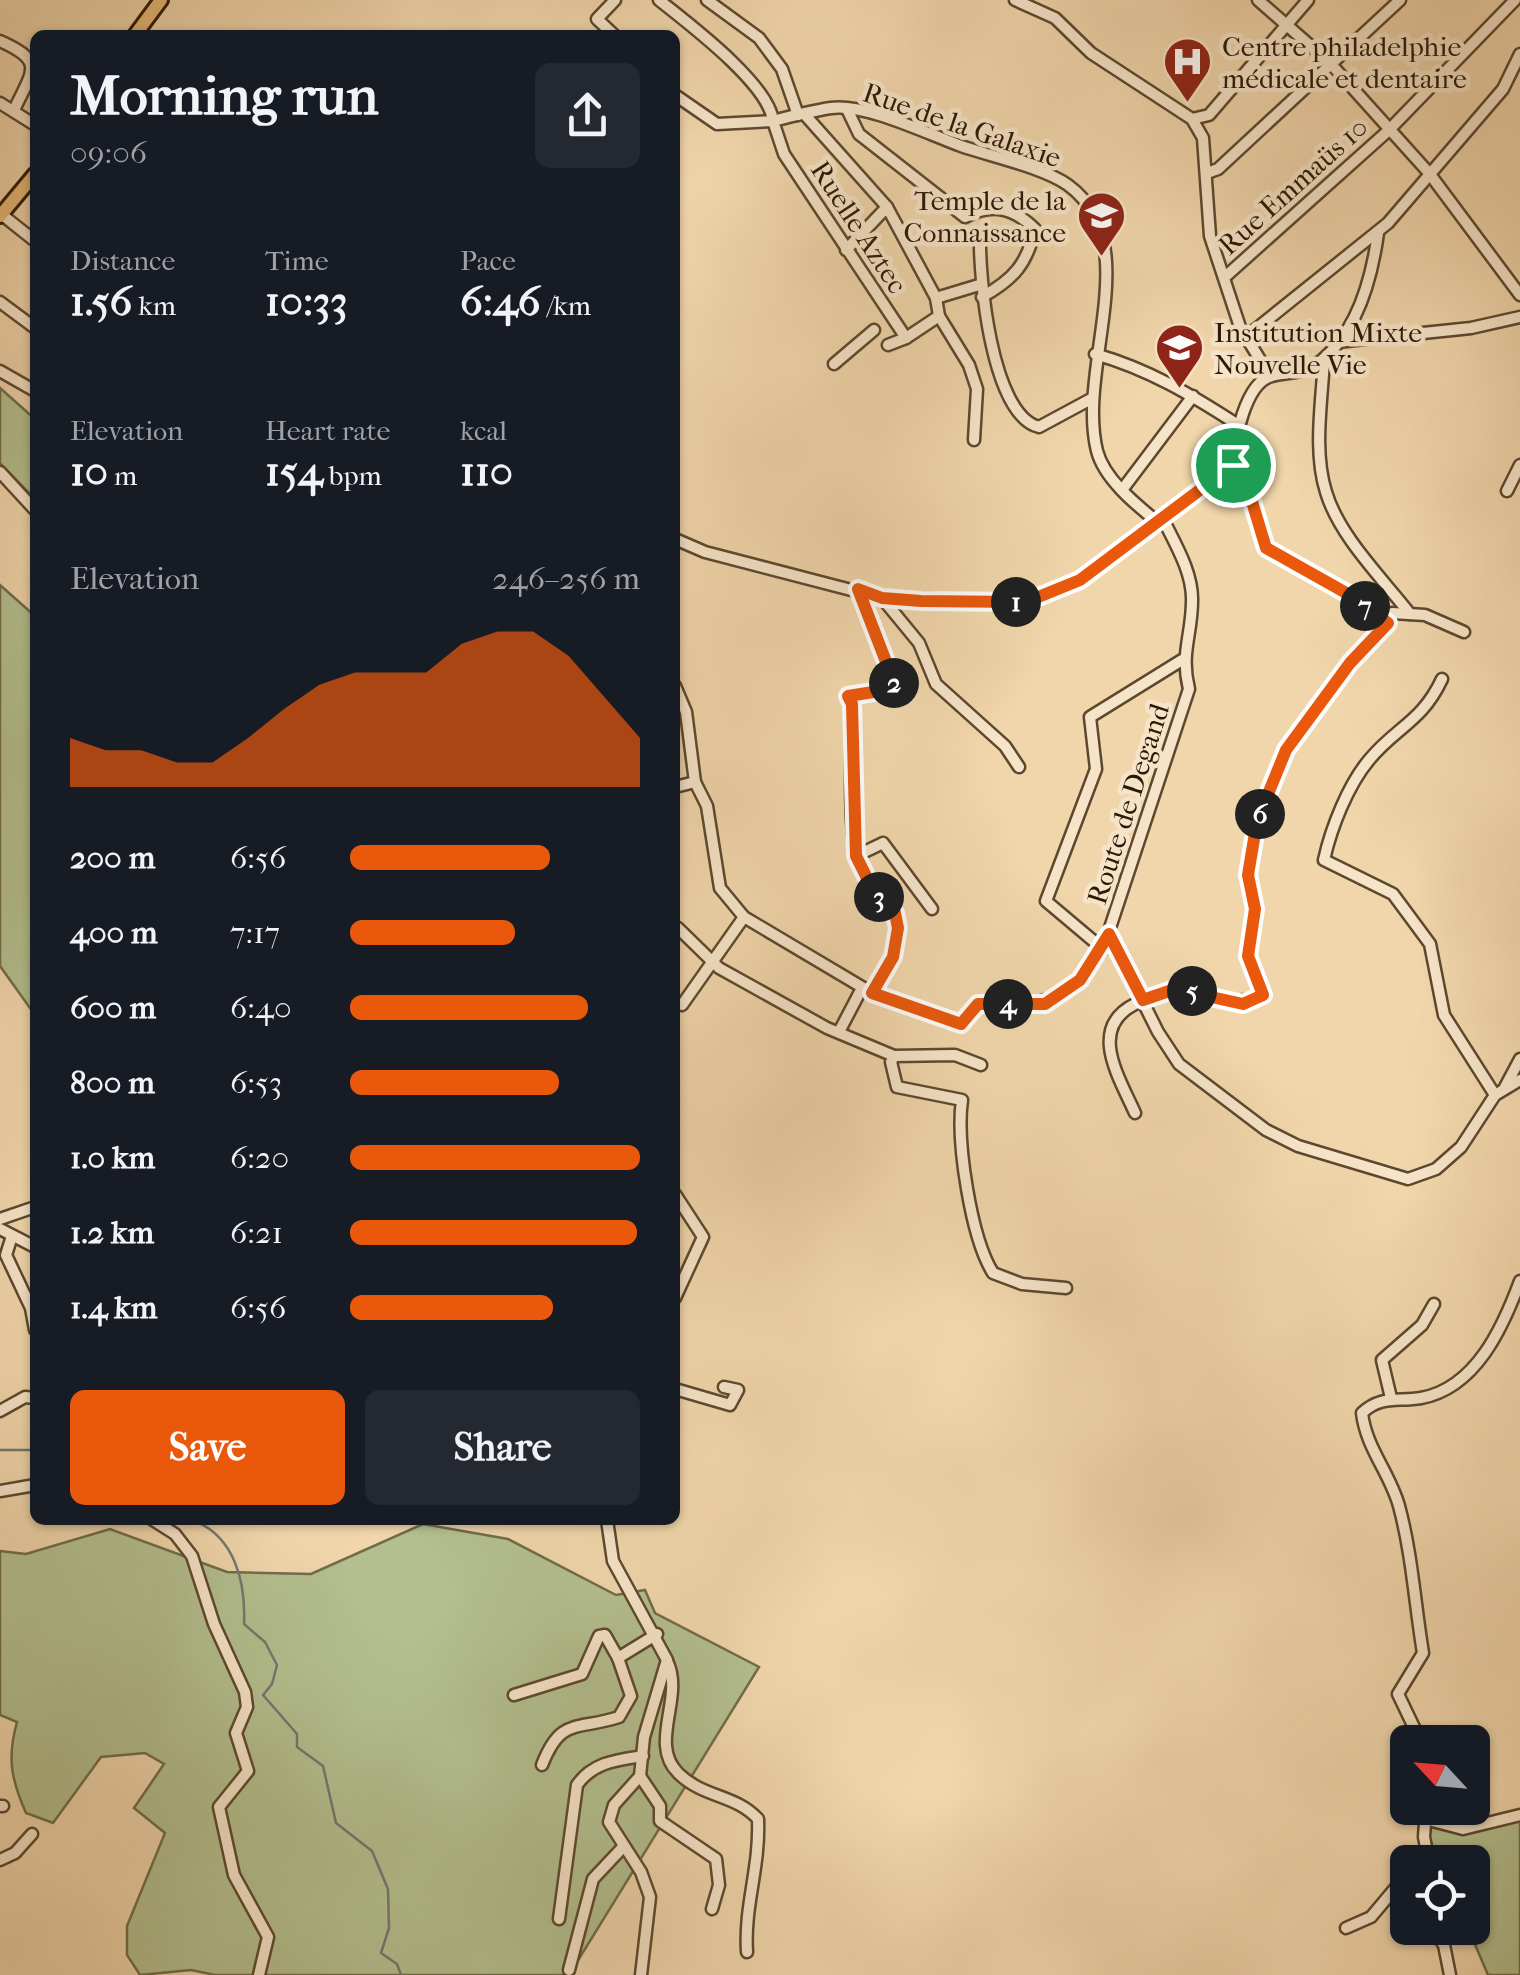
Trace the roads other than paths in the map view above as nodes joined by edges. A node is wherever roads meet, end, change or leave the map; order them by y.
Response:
1 (162, 0) edge
2 (614, 0) edge
3 (659, 0) edge
4 (708, 0) edge
5 (1015, 0) edge
6 (1258, 0) edge
7 (1308, 0) edge
8 (1400, 0) edge
9 (1515, 0) edge
10 (1286, 24) junction
11 (139, 30) edge
12 (609, 30) edge
13 (0, 41) edge
14 (1520, 54) edge
15 (30, 61) edge
16 (1330, 64) junction
17 (30, 74) edge
18 (680, 98) edge
19 (0, 102) edge
20 (15, 108) junction
21 (846, 109) junction
22 (802, 116) junction
23 (1192, 119) junction
24 (30, 121) edge
25 (772, 121) junction
26 (1389, 130) junction
27 (1206, 173) junction
28 (1430, 173) junction
29 (30, 185) edge
30 (887, 206) junction
31 (2, 210) edge
32 (1378, 233) junction
33 (980, 236) dead end
34 (30, 237) edge
35 (846, 250) junction
36 (1226, 276) junction
37 (981, 291) junction
38 (1520, 295) edge
39 (936, 298) junction
40 (0, 302) edge
41 (939, 316) junction
42 (1520, 317) edge
43 (30, 324) edge
44 (874, 330) dead end
45 (906, 338) junction
46 (1246, 338) junction
47 (1337, 342) junction
48 (888, 345) dead end
49 (1094, 354) junction
50 (1324, 359) junction
51 (834, 364) dead end
52 (0, 370) edge
53 (1270, 376) junction
54 (30, 388) edge
55 (1193, 396) junction
56 (1091, 399) junction
57 (1238, 425) junction
58 (974, 440) dead end
59 (1233, 465) junction
60 (1520, 465) edge
61 (0, 472) edge
62 (1122, 490) junction
63 (1506, 492) dead end
64 (30, 505) edge
65 (1158, 518) junction
66 (680, 541) edge
67 (858, 589) junction
68 (882, 598) junction
69 (1410, 614) junction
70 (1388, 623) junction
71 (1464, 632) dead end
72 (1182, 660) junction
73 (1442, 679) dead end
74 (680, 698) edge
75 (1019, 767) dead end
76 (695, 782) junction
77 (680, 786) edge
78 (856, 856) junction
79 (932, 909) dead end
80 (744, 917) junction
81 (680, 930) edge
82 (1109, 934) junction
83 (1103, 949) junction
84 (712, 960) junction
85 (867, 990) junction
86 (1143, 1000) junction
87 (682, 1005) dead end
88 (840, 1030) junction
89 (894, 1056) junction
90 (1520, 1058) edge
91 (981, 1065) dead end
92 (1520, 1080) edge
93 (1505, 1087) junction
94 (1494, 1095) junction
95 (1135, 1112) dead end
96 (680, 1202) edge
97 (30, 1209) edge
98 (0, 1219) edge
99 (0, 1229) edge
100 (12, 1236) junction
101 (30, 1245) edge
102 (3, 1254) edge
103 (680, 1281) edge
104 (1520, 1281) edge
105 (1066, 1288) dead end
106 (1434, 1304) dead end
107 (30, 1306) edge
108 (724, 1387) dead end
109 (680, 1390) edge
110 (30, 1398) edge
111 (1391, 1398) junction
112 (0, 1412) edge
113 (30, 1486) edge
114 (0, 1491) edge
115 (161, 1525) edge
116 (608, 1525) edge
117 (657, 1634) junction
118 (618, 1658) junction
119 (667, 1660) junction
120 (514, 1695) dead end
121 (1414, 1725) edge
122 (643, 1756) junction
123 (542, 1765) dead end
124 (640, 1776) junction
125 (1520, 1816) edge
126 (1490, 1824) edge
127 (1452, 1825) edge
128 (1484, 1825) edge
129 (32, 1834) dead end
130 (624, 1846) junction
131 (0, 1860) edge
132 (1390, 1894) edge
133 (712, 1909) dead end
134 (558, 1920) dead end
135 (1346, 1928) dead end
136 (1444, 1945) edge
137 (747, 1952) dead end
138 (569, 1970) dead end
139 (259, 1975) edge
140 (640, 1975) edge
141 (1450, 1975) edge

1 - 11 main road
2 - 12 street
3 - 25 street, Ruelle Aztec
4 - 22 street
5 - 23 street
6 - 10 street
7 - 10 street
8 - 16 street
9 - 26 street, Rue Emmaüs 10
10 - 16 street
10 - 23 street
13 - 15 street
14 - 28 street
16 - 26 street
16 - 27 street
17 - 20 street
18 - 25 street, Rue de la Galaxie
19 - 20 street
20 - 24 street
21 - 22 street, Rue de la Galaxie
21 - 37 street
21 - 49 street, Rue de la Galaxie
22 - 25 street, Rue de la Galaxie
22 - 30 street
23 - 27 street
25 - 35 street, Ruelle Aztec
26 - 28 street
26 - 36 street, Rue Emmaüs 10
27 - 36 street
28 - 32 street
28 - 38 street
29 - 31 main road
30 - 35 street
30 - 39 street
31 - 34 street
32 - 46 street
32 - 47 street
33 - 37 street
35 - 45 street, Ruelle Aztec
36 - 46 street
37 - 39 street
37 - 56 street
39 - 41 street
40 - 43 street
41 - 45 street
41 - 58 street
42 - 47 street
44 - 51 street
45 - 48 street
46 - 53 street
47 - 50 street
49 - 55 street
49 - 56 street, Rue de la Galaxie
50 - 53 street
50 - 69 street
52 - 54 street
53 - 57 street
55 - 57 street
55 - 62 street
56 - 62 street, Rue de la Galaxie
57 - 59 street
59 - 65 street
59 - 70 street
60 - 63 street
61 - 64 street
62 - 65 street, Rue de la Galaxie
65 - 68 street
65 - 72 street, Route de Degand
66 - 67 street
67 - 68 street
67 - 78 street
68 - 75 street
69 - 70 street
69 - 71 street
70 - 86 street
72 - 82 street, Route de Degand
72 - 83 street
73 - 94 street
74 - 76 street
76 - 77 street
76 - 80 street
78 - 79 street
78 - 85 street
80 - 84 street
80 - 85 street
81 - 84 street
82 - 83 street, Route de Degand
82 - 86 street
83 - 85 street, Route de Degand
84 - 87 street
84 - 88 street
85 - 88 street
86 - 94 street
86 - 95 street
88 - 89 street
89 - 91 street
89 - 105 street
90 - 93 street
92 - 93 street
93 - 94 street
96 - 103 street
97 - 98 street
99 - 100 street
100 - 101 street
100 - 102 street
102 - 107 street
104 - 111 street
106 - 111 street
108 - 109 street
110 - 112 street
111 - 121 street
113 - 114 street
115 - 139 street
116 - 117 street
117 - 118 street
117 - 119 street
118 - 120 street
118 - 123 street
119 - 122 street
119 - 137 street
122 - 124 street
122 - 134 street
124 - 130 street
124 - 133 street
125 - 126 street
127 - 128 street
129 - 131 street
130 - 138 street
130 - 140 street
132 - 135 street
136 - 141 street

